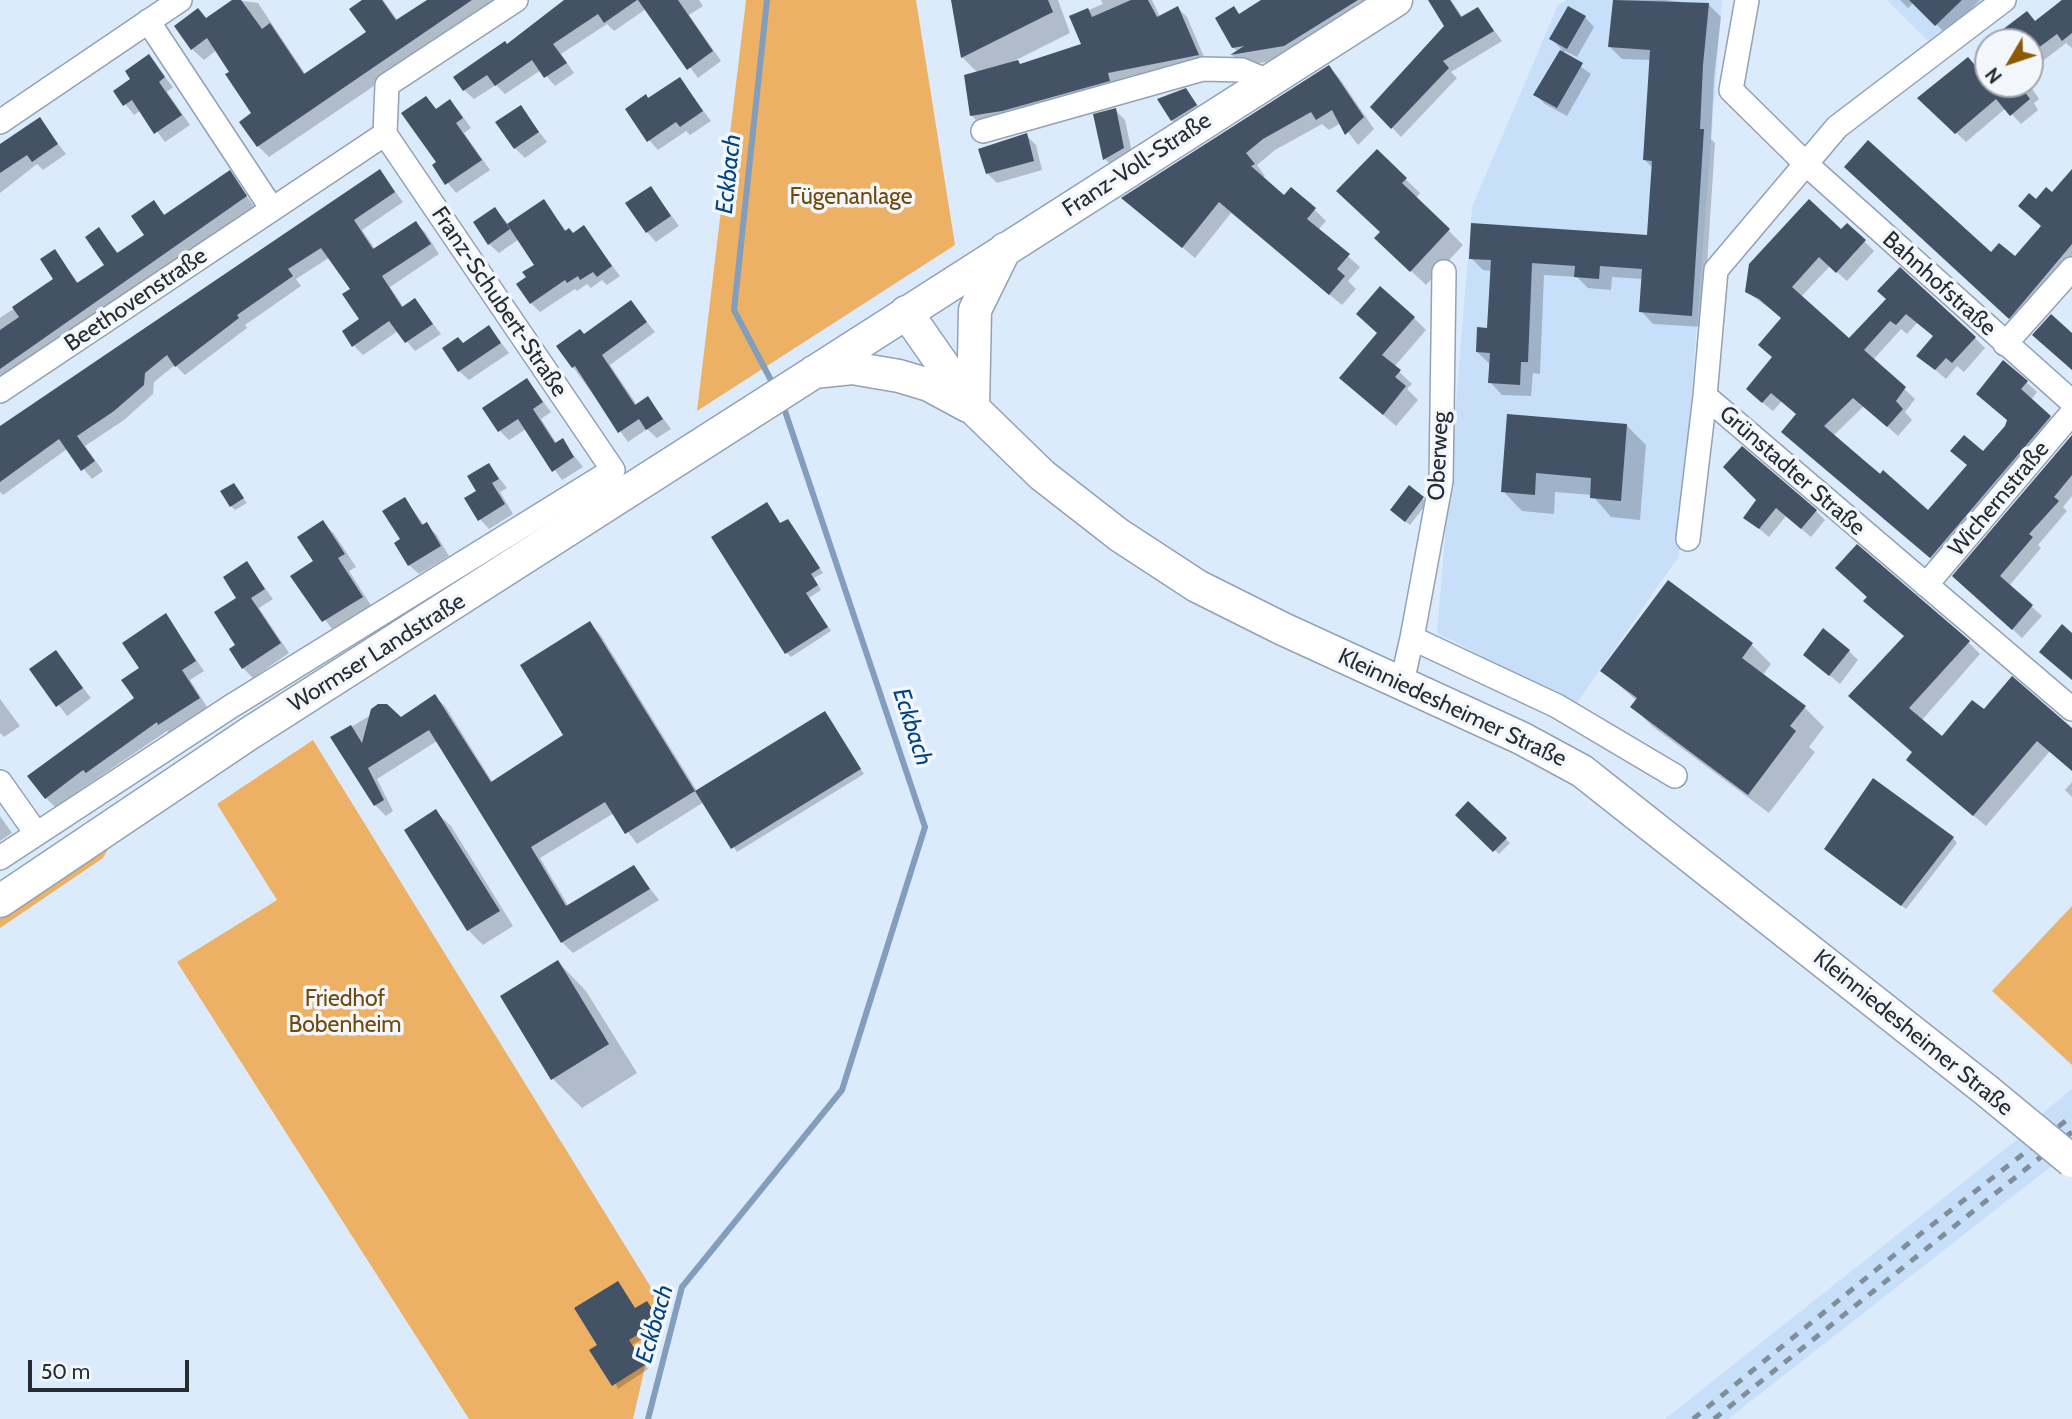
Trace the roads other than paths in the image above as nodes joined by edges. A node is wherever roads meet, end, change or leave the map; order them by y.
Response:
1 (180, 0) edge
2 (516, 0) edge
3 (1396, 0) edge
4 (1747, 0) edge
5 (2004, 0) edge
6 (149, 21) junction
7 (1268, 81) junction
8 (0, 122) edge
9 (983, 131) dead end
10 (385, 134) junction
11 (1807, 164) junction
12 (272, 209) junction
13 (1005, 249) junction
14 (2072, 268) edge
15 (1444, 272) dead end
16 (906, 312) junction
17 (2005, 344) junction
18 (800, 379) junction
19 (0, 391) edge
20 (1705, 396) junction
21 (2072, 402) edge
22 (973, 408) junction
23 (2072, 413) edge
24 (613, 470) joint
25 (1688, 539) dead end
26 (1926, 585) junction
27 (1412, 638) junction
28 (1402, 682) junction
29 (2072, 709) edge
30 (1675, 776) dead end
31 (0, 782) edge
32 (36, 833) junction
33 (0, 858) edge
34 (0, 901) edge
35 (2072, 1161) edge

1 - 6 street
2 - 10 street
3 - 7 main road, Franz-Voll-Straße
4 - 11 street
5 - 11 street, Grünstadter Straße
6 - 8 street
6 - 12 street
7 - 9 street
7 - 13 main road, Franz-Voll-Straße
10 - 12 street, Beethovenstraße
10 - 24 street, Franz-Schubert-Straße
11 - 17 street, Bahnhofstraße
11 - 20 street, Grünstadter Straße
12 - 19 street, Beethovenstraße
13 - 16 main road, Franz-Voll-Straße
13 - 22 main road
14 - 17 street
15 - 27 street, Oberweg
16 - 18 main road, Wormser Landstraße
16 - 22 main road, Kleinniedesheimer Straße
17 - 21 street, Bahnhofstraße
18 - 22 main road
18 - 34 main road, Wormser Landstraße
20 - 25 street
20 - 26 street, Grünstadter Straße
22 - 28 main road, Kleinniedesheimer Straße
23 - 26 street, Wichernstraße
24 - 32 street, Wormser Landstraße
26 - 29 street, Grünstadter Straße
27 - 28 street, Oberweg
27 - 30 street
28 - 35 main road, Kleinniedesheimer Straße, bridge
31 - 32 street
32 - 33 street, Wormser Landstraße

